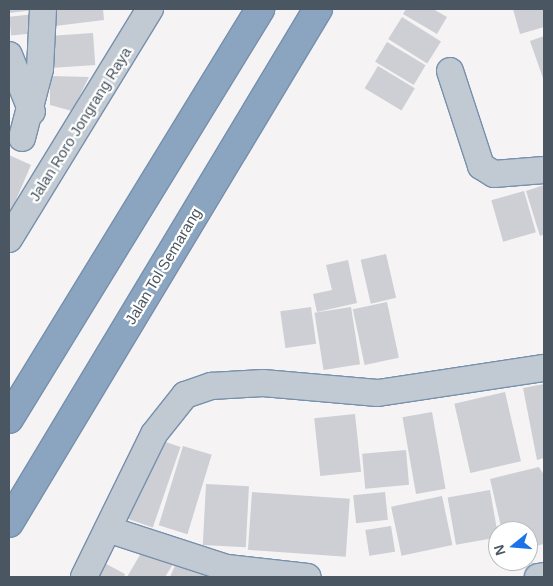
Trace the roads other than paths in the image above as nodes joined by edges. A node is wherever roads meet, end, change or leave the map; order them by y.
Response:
1 (43, 9) edge
2 (150, 9) edge
3 (260, 9) edge
4 (318, 9) edge
5 (9, 55) edge
6 (450, 71) dead end
7 (32, 112) junction
8 (16, 136) edge
9 (58, 156) junction
10 (544, 170) edge
11 (9, 239) edge
12 (544, 368) edge
13 (9, 419) edge
14 (9, 522) edge
15 (110, 530) junction
16 (271, 576) edge
17 (544, 576) edge
18 (84, 577) edge
19 (308, 577) edge
20 (538, 577) edge

1 - 7 street
2 - 9 street, Jalan Roro Jongrang Raya
3 - 13 highway
4 - 14 highway, Jalan Tol Semarang
5 - 7 street
6 - 10 street
7 - 8 street
8 - 9 street
9 - 11 street, Jalan Roro Jongrang Raya
12 - 15 street
15 - 16 street
15 - 18 street
16 - 19 street
17 - 20 street

